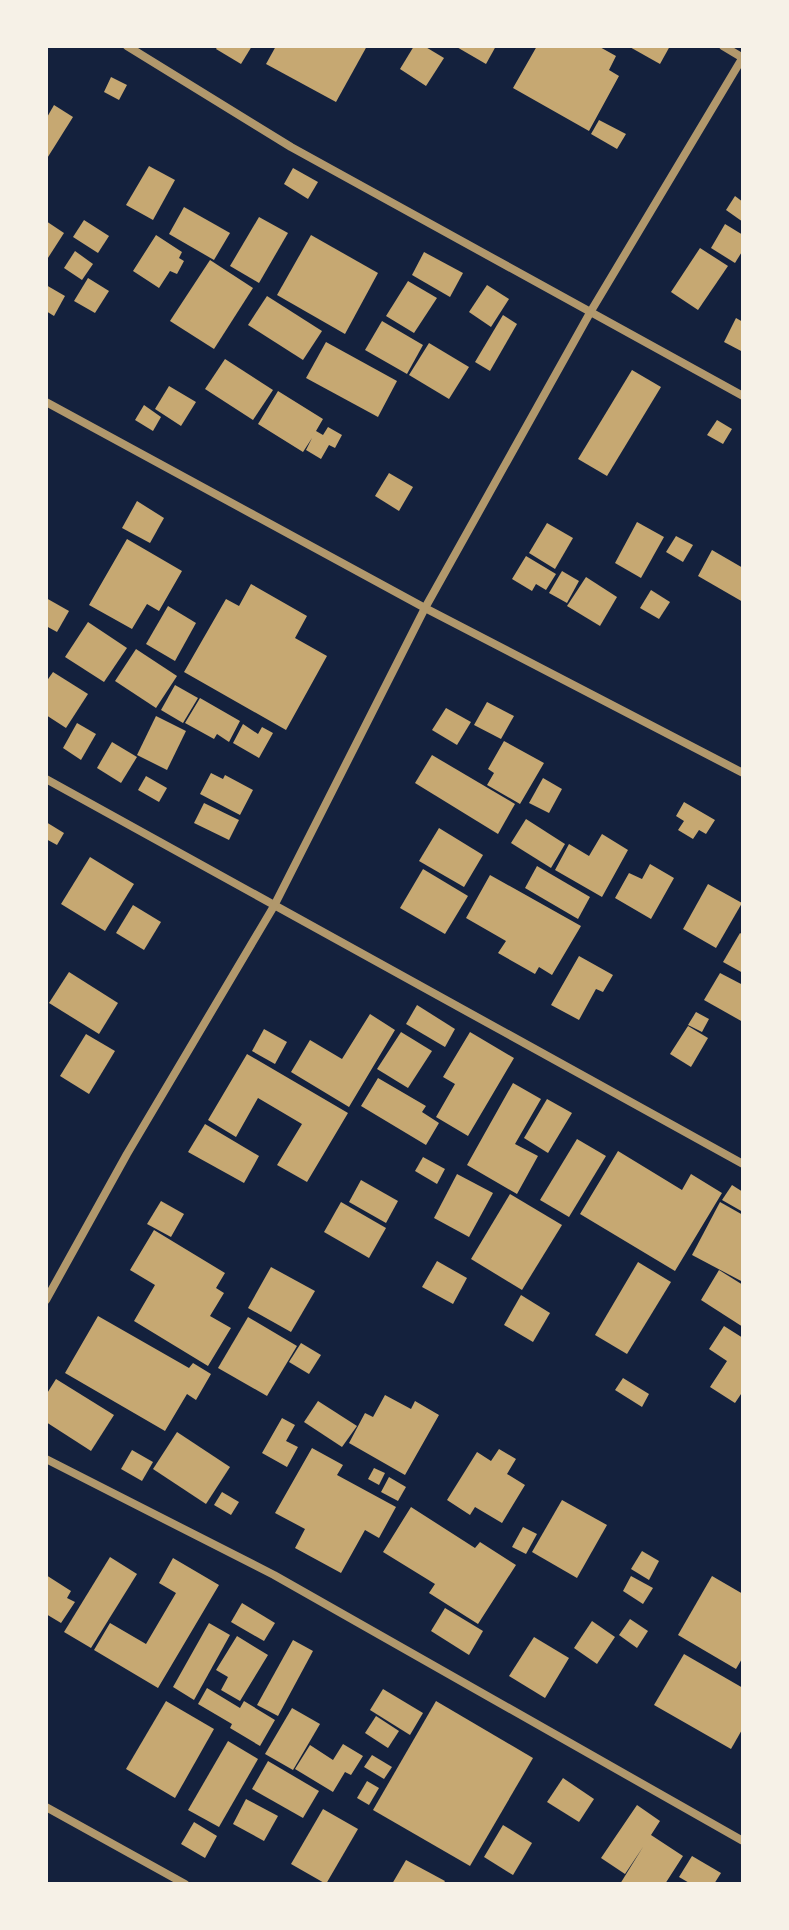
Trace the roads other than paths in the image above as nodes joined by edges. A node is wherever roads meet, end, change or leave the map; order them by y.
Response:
1 (127, 46) edge
2 (723, 46) edge
3 (743, 57) edge
4 (591, 311) junction
5 (743, 396) edge
6 (46, 402) edge
7 (425, 608) junction
8 (743, 773) edge
9 (46, 779) edge
10 (274, 906) junction
11 (743, 1164) edge
12 (46, 1300) edge
13 (46, 1459) edge
14 (46, 1807) edge
15 (743, 1841) edge
16 (185, 1884) edge

1 - 4 street
2 - 3 street
3 - 4 street
4 - 5 street
4 - 7 street
6 - 7 street
7 - 8 street
7 - 10 street
9 - 10 street
10 - 11 street
10 - 12 street
13 - 15 street
14 - 16 street

